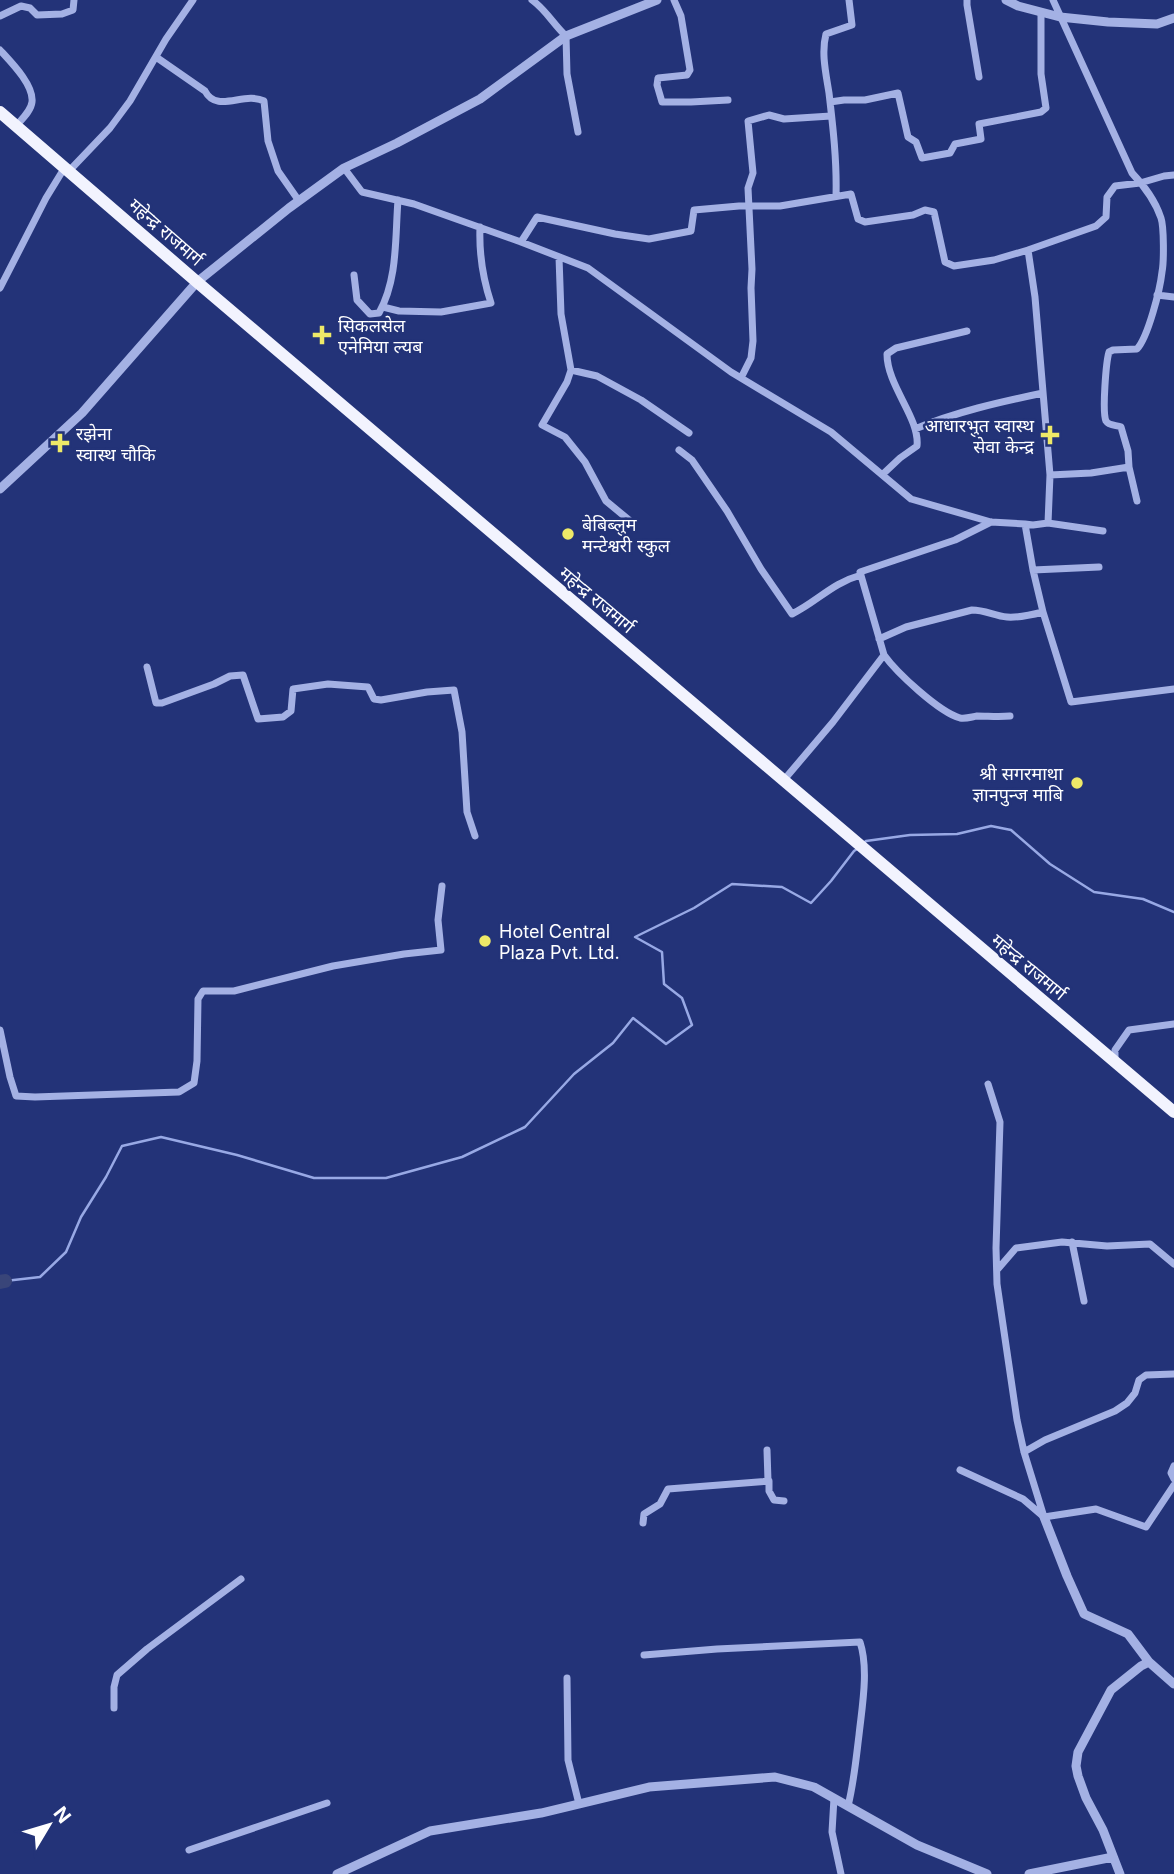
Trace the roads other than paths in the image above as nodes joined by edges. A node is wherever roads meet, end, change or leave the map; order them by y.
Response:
1 (74, 0) edge
2 (193, 0) edge
3 (532, 0) edge
4 (657, 0) edge
5 (674, 0) edge
6 (849, 0) edge
7 (967, 0) edge
8 (1006, 0) edge
9 (1053, 0) edge
10 (1041, 12) junction
11 (0, 16) edge
12 (1060, 17) junction
13 (1174, 18) edge
14 (566, 36) junction
15 (0, 50) edge
16 (156, 57) junction
17 (979, 77) dead end
18 (728, 100) dead end
19 (830, 102) junction
20 (0, 111) edge
21 (831, 116) junction
22 (16, 126) junction
23 (578, 132) dead end
24 (344, 168) junction
25 (67, 169) junction
26 (1174, 175) edge
27 (1140, 183) junction
28 (836, 196) junction
29 (398, 200) junction
30 (299, 201) junction
31 (748, 206) junction
32 (480, 227) junction
33 (521, 242) junction
34 (1028, 250) junction
35 (559, 257) junction
36 (354, 275) dead end
37 (197, 282) junction
38 (0, 288) edge
39 (1157, 295) junction
40 (1174, 297) edge
41 (383, 307) junction
42 (967, 331) dead end
43 (571, 370) junction
44 (741, 378) junction
45 (1043, 393) junction
46 (915, 429) junction
47 (690, 433) dead end
48 (678, 450) dead end
49 (1129, 467) junction
50 (883, 474) junction
51 (1051, 475) junction
52 (0, 489) edge
53 (1137, 502) dead end
54 (629, 520) dead end
55 (991, 522) junction
56 (1048, 523) junction
57 (1025, 524) junction
58 (1103, 531) dead end
59 (1099, 567) dead end
60 (1032, 570) junction
61 (861, 575) junction
62 (1043, 612) junction
63 (879, 639) junction
64 (884, 655) junction
65 (148, 667) dead end
66 (1174, 689) edge
67 (1010, 716) dead end
68 (783, 781) junction
69 (475, 836) dead end
70 (442, 886) dead end
71 (1174, 1024) edge
72 (0, 1030) edge
73 (1115, 1063) junction
74 (988, 1084) dead end
75 (1174, 1112) edge
76 (1072, 1242) junction
77 (1174, 1264) edge
78 (997, 1271) junction
79 (1084, 1301) dead end
80 (1174, 1374) edge
81 (767, 1450) dead end
82 (1024, 1452) junction
83 (1174, 1466) edge
84 (960, 1471) dead end
85 (1174, 1479) edge
86 (768, 1482) junction
87 (1174, 1485) edge
88 (784, 1501) dead end
89 (1044, 1517) junction
90 (643, 1523) dead end
91 (241, 1579) dead end
92 (644, 1656) dead end
93 (1149, 1662) junction
94 (567, 1678) dead end
95 (1174, 1684) edge
96 (114, 1708) dead end
97 (834, 1798) junction
98 (327, 1803) dead end
99 (579, 1804) junction
100 (848, 1806) junction
101 (189, 1850) dead end
102 (1113, 1857) junction
103 (337, 1874) edge
104 (841, 1874) edge
105 (987, 1874) edge
106 (1034, 1874) edge
107 (1120, 1874) edge

1 - 11 street
2 - 16 street
3 - 14 street
4 - 14 street
5 - 18 street
6 - 19 street
7 - 17 street
8 - 10 street
9 - 12 street
10 - 12 street
10 - 19 street
12 - 13 street
12 - 27 street
14 - 23 street
14 - 24 street
15 - 22 street
16 - 25 street
16 - 30 street
19 - 21 street
20 - 22 highway, महेन्द्र राजमार्ग
21 - 28 street
21 - 31 street
22 - 25 highway, महेन्द्र राजमार्ग
24 - 29 street
24 - 30 street
25 - 37 highway, महेन्द्र राजमार्ग
25 - 38 street
26 - 27 street
27 - 34 street
27 - 39 street
28 - 31 street
28 - 34 street
29 - 32 street
29 - 41 street
30 - 37 street
31 - 33 street
31 - 44 street
32 - 33 street
32 - 41 street
33 - 35 street
34 - 45 street
35 - 43 street
35 - 44 street
36 - 41 street
37 - 52 street
37 - 68 highway, महेन्द्र राजमार्ग
39 - 40 street
39 - 49 street
42 - 46 street
43 - 47 street
43 - 54 street
44 - 50 street
45 - 46 street
45 - 51 street
46 - 50 street
48 - 61 street
49 - 51 street
49 - 53 street
50 - 55 street
51 - 56 street
55 - 57 street
55 - 61 street
56 - 57 street
56 - 58 street
57 - 60 street
59 - 60 street
60 - 62 street
61 - 63 street
62 - 63 street
62 - 66 street
63 - 64 street
64 - 67 street
64 - 68 street
65 - 69 street
68 - 73 highway, महेन्द्र राजमार्ग
70 - 72 street
71 - 73 street
73 - 75 highway, महेन्द्र राजमार्ग
74 - 78 street
76 - 77 street
76 - 78 street
76 - 79 street
78 - 82 street
80 - 82 street
81 - 86 street
82 - 89 street
83 - 85 street
84 - 89 street
86 - 88 street
86 - 90 street
87 - 89 street
89 - 93 street
91 - 96 street
92 - 100 street
93 - 95 street
93 - 102 street
94 - 99 street
97 - 99 street
97 - 100 street
97 - 104 street
98 - 101 street
99 - 103 street
100 - 105 street
102 - 106 street
102 - 107 street

